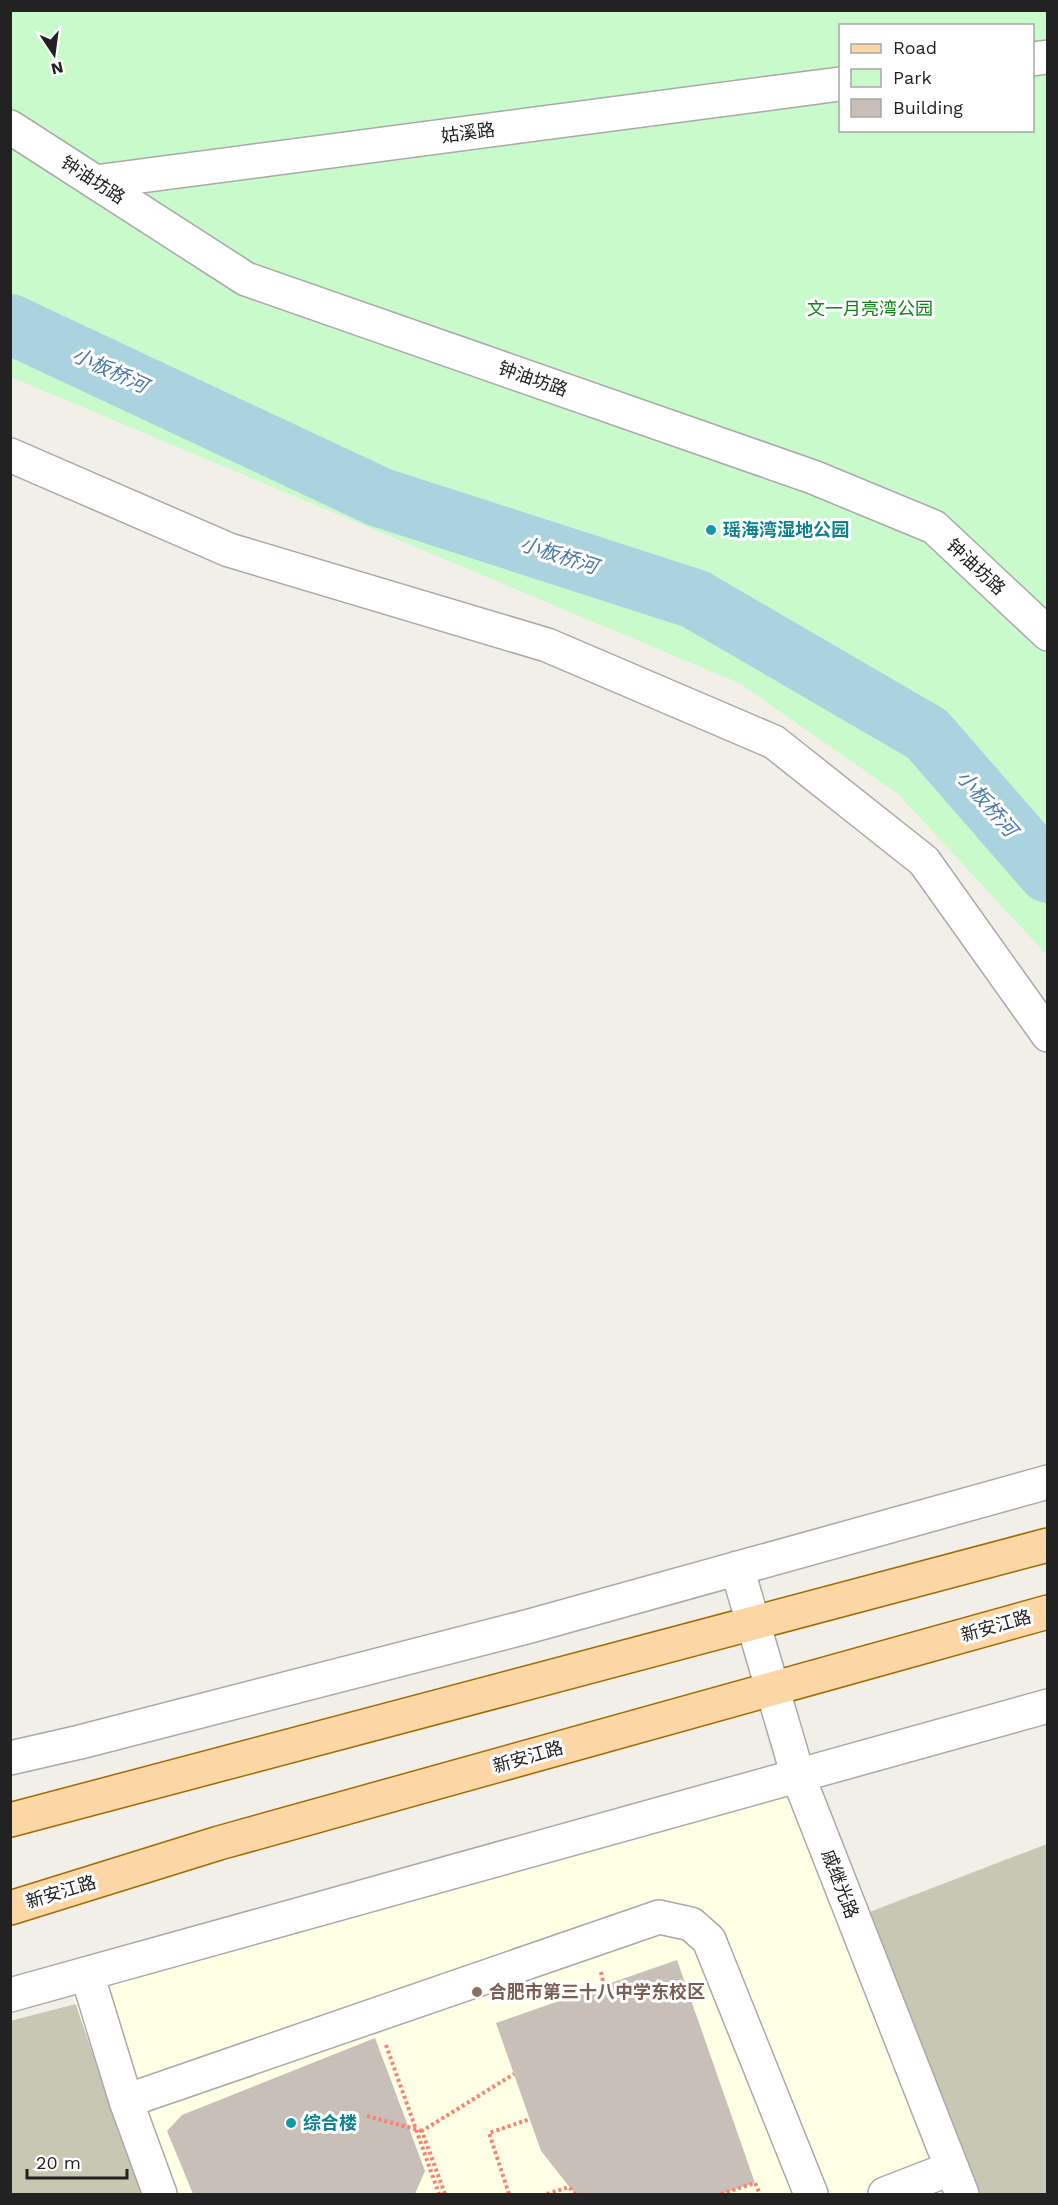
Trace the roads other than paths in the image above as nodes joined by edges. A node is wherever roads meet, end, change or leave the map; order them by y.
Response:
1 (839, 84) edge
2 (10, 127) edge
3 (95, 182) junction
4 (10, 455) edge
5 (1047, 634) edge
6 (1047, 1035) edge
7 (1047, 1482) edge
8 (1047, 1545) edge
9 (737, 1568) junction
10 (1047, 1612) edge
11 (754, 1623) junction
12 (774, 1689) junction
13 (1047, 1706) edge
14 (10, 1758) edge
15 (798, 1776) junction
16 (10, 1820) edge
17 (10, 1908) edge
18 (87, 1974) junction
19 (10, 1995) edge
20 (126, 2101) junction
21 (957, 2181) edge
22 (160, 2194) edge
23 (810, 2194) edge
24 (885, 2194) edge

1 - 3 street, 姑溪路
2 - 3 street, 钟油坊路
3 - 5 street, 钟油坊路
4 - 6 street
7 - 9 street
8 - 11 main road
9 - 11 street, 戚继光路
9 - 14 street
10 - 12 main road, 新安江路
11 - 12 street, 戚继光路
11 - 16 main road
12 - 15 street, 戚继光路
12 - 17 main road, 新安江路
13 - 15 street
15 - 18 street
15 - 21 street, 戚继光路
18 - 19 street
18 - 20 street
20 - 22 street
20 - 23 street
21 - 24 street

